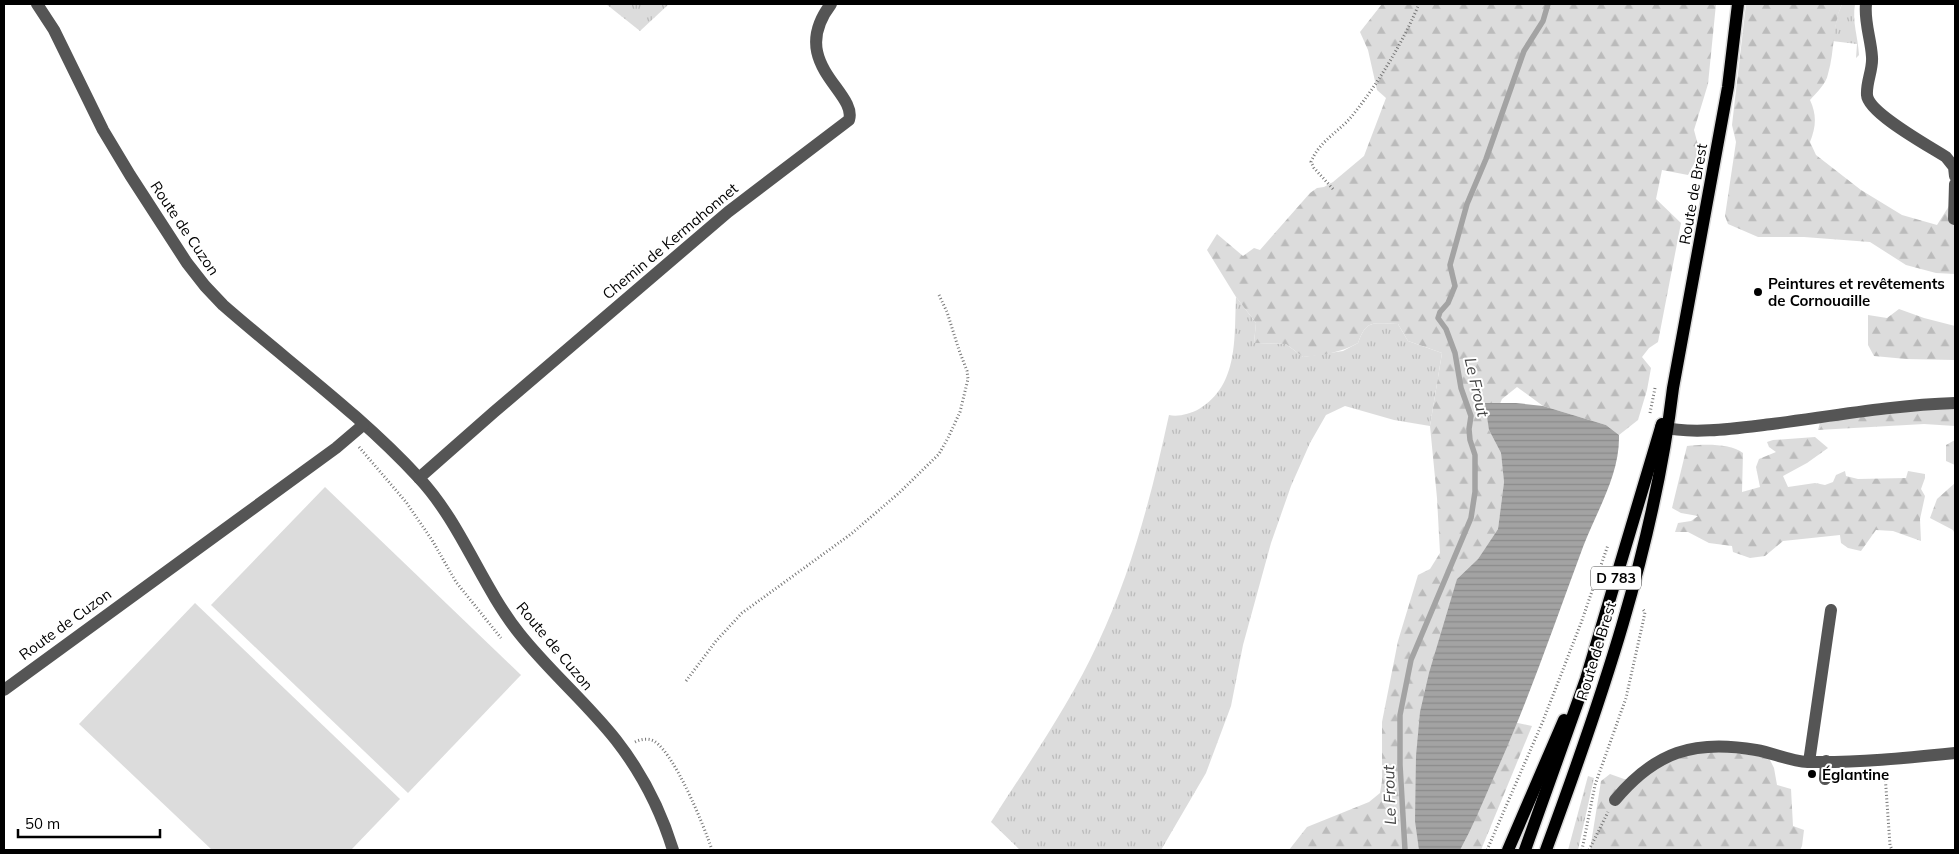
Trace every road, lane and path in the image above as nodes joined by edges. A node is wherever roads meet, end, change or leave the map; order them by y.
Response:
1 (37, 4) edge
2 (831, 4) edge
3 (1419, 4) edge
4 (1738, 4) edge
5 (1866, 4) edge
6 (1955, 176) edge
7 (1955, 184) edge
8 (1333, 189) dead end
9 (1954, 220) edge
10 (938, 295) dead end
11 (1657, 381) dead end
12 (1955, 403) edge
13 (1648, 420) dead end
14 (364, 426) junction
15 (1664, 428) junction
16 (419, 478) junction
17 (1610, 539) dead end
18 (1630, 591) junction
19 (1831, 610) dead end
20 (1600, 634) junction
21 (505, 642) dead end
22 (686, 681) dead end
23 (4, 690) edge
24 (623, 751) junction
25 (1955, 753) edge
26 (1809, 762) junction
27 (1826, 762) junction
28 (1885, 772) dead end
29 (1825, 779) dead end
30 (1615, 800) joint
31 (673, 850) edge
32 (712, 850) edge
33 (1487, 850) edge
34 (1508, 850) edge
35 (1525, 850) edge
36 (1546, 850) edge
37 (1582, 850) edge
38 (1588, 850) edge
39 (1892, 850) edge

1 - 14 street, Route de Cuzon
2 - 16 street, Chemin de Kermahonnet
3 - 8 path
4 - 15 main road, Route de Brest / D 783
5 - 6 street
7 - 9 street
10 - 22 path
11 - 13 path
12 - 15 street
14 - 16 street, Route de Cuzon
14 - 21 path
14 - 23 street, Route de Cuzon
15 - 18 main road, Route de Brest / D 783
15 - 20 main road, Route de Brest / D 783
16 - 24 street, Route de Cuzon
17 - 33 path
18 - 36 main road, Route de Brest / D 783
18 - 37 path
19 - 26 street
20 - 34 main road, Route de Brest
20 - 35 main road, Route de Brest / D 783
24 - 31 street, Route de Cuzon
24 - 32 path
25 - 27 street
26 - 27 street
26 - 30 street
27 - 29 street
28 - 39 path
30 - 38 path

